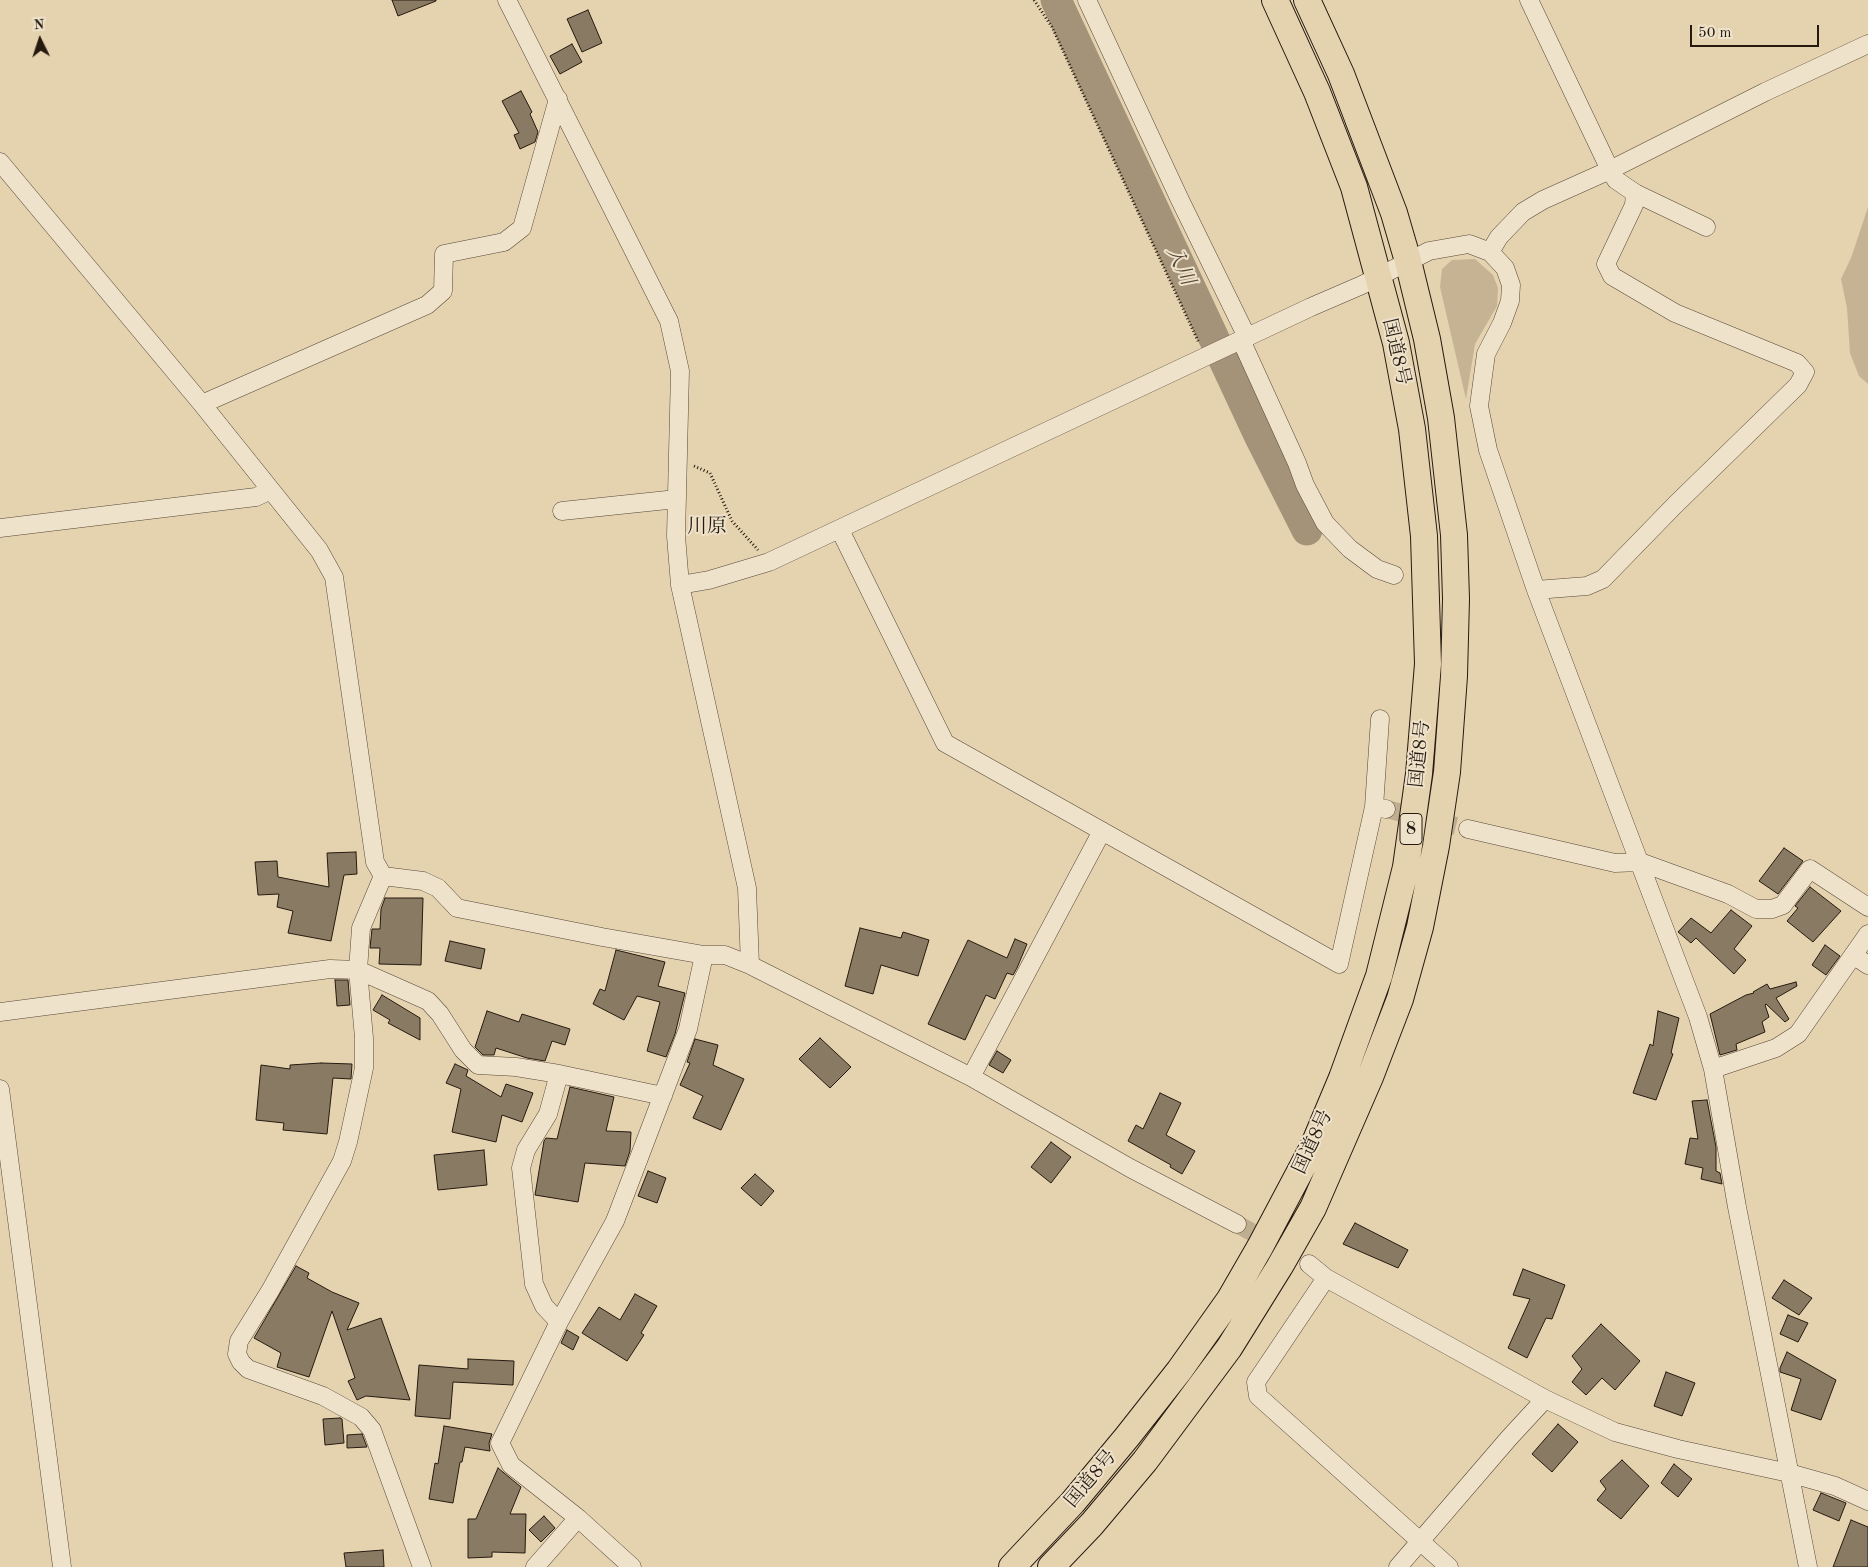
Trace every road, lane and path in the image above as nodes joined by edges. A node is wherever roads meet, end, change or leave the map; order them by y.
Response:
1 (507, 0) edge
2 (1034, 0) edge
3 (1087, 0) edge
4 (1275, 0) edge
5 (1307, 0) edge
6 (1529, 0) edge
7 (1868, 44) edge
8 (558, 99) junction
9 (0, 162) edge
10 (1610, 170) junction
11 (1635, 193) junction
12 (1706, 227) dead end
13 (1490, 252) junction
14 (1408, 261) junction
15 (1378, 278) junction
16 (1244, 339) junction
17 (1206, 357) junction
18 (202, 404) junction
19 (678, 459) junction
20 (271, 490) junction
21 (677, 500) junction
22 (562, 511) dead end
23 (0, 528) edge
24 (840, 530) junction
25 (769, 562) junction
26 (1394, 574) dead end
27 (680, 584) junction
28 (1536, 590) junction
29 (1380, 719) dead end
30 (1468, 829) tunnel mouth
31 (1102, 831) junction
32 (1640, 862) junction
33 (383, 876) junction
34 (1868, 907) edge
35 (1868, 934) edge
36 (704, 955) junction
37 (1861, 960) edge
38 (750, 965) junction
39 (358, 970) junction
40 (0, 1012) edge
41 (1714, 1069) junction
42 (559, 1074) junction
43 (971, 1077) junction
44 (0, 1089) edge
45 (663, 1096) junction
46 (1237, 1224) tunnel mouth
47 (1309, 1264) tunnel mouth
48 (1326, 1278) junction
49 (559, 1322) junction
50 (1546, 1399) junction
51 (1788, 1473) junction
52 (1868, 1501) edge
53 (578, 1518) junction
54 (1421, 1542) junction
55 (62, 1567) edge
56 (422, 1567) edge
57 (535, 1567) edge
58 (632, 1567) edge
59 (1012, 1567) edge
60 (1051, 1567) edge
61 (1398, 1567) edge
62 (1449, 1567) edge
63 (1808, 1567) edge

1 - 8 street
2 - 17 path
3 - 16 street
4 - 15 highway, 国道8号 / 8
5 - 14 highway, 国道8号 / 8
6 - 10 street
7 - 10 street
8 - 18 street
8 - 19 street
9 - 18 street
10 - 11 street
10 - 13 street
11 - 12 street
11 - 28 street
13 - 14 street
13 - 28 street
14 - 15 street
14 - 60 highway, 国道8号 / 8
15 - 16 street
15 - 59 highway, 国道8号 / 8
16 - 17 street
16 - 26 street
17 - 24 street
18 - 20 street
19 - 21 street
19 - 25 path
20 - 23 street
20 - 33 street
21 - 22 street
21 - 27 street
24 - 25 street
24 - 31 street
25 - 27 street
27 - 38 street
28 - 32 street
29 - 31 street
30 - 32 street
31 - 43 street
32 - 34 street
32 - 41 street
33 - 36 street
33 - 39 street
35 - 37 street
36 - 38 street
36 - 45 street
37 - 41 street
38 - 43 street
39 - 40 street
39 - 42 street
39 - 56 street
41 - 51 street
42 - 45 street
42 - 49 street
43 - 46 street
44 - 55 street
45 - 49 street
47 - 48 street
48 - 50 street
48 - 54 street
49 - 53 street
50 - 51 street
50 - 54 street
51 - 52 street
51 - 63 street
53 - 57 street
53 - 58 street
54 - 61 street
54 - 62 street

